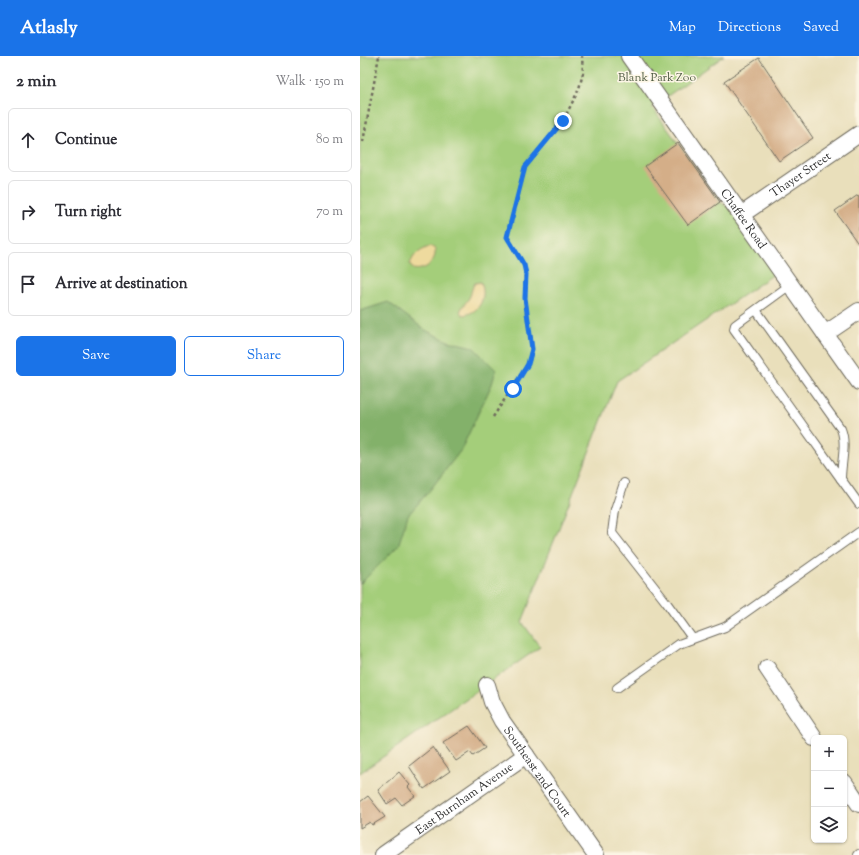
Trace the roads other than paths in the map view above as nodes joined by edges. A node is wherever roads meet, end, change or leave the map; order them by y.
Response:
1 (628, 56) edge
2 (859, 134) edge
3 (742, 216) junction
4 (790, 285) junction
5 (756, 310) junction
6 (859, 311) edge
7 (825, 334) junction
8 (859, 382) edge
9 (841, 479) junction
10 (624, 483) dead end
11 (858, 502) edge
12 (859, 532) edge
13 (692, 638) junction
14 (767, 668) dead end
15 (487, 685) dead end
16 (617, 688) dead end
17 (812, 735) edge
18 (526, 755) junction
19 (847, 786) edge
20 (859, 804) edge
21 (383, 855) edge
22 (596, 855) edge

1 - 3 street, Chaffee Road
2 - 3 street, Thayer Street
3 - 4 street, Chaffee Road
4 - 5 lane
4 - 7 street, Chaffee Road
5 - 9 lane
5 - 9 lane
6 - 7 street
7 - 8 street, Chaffee Road
9 - 11 lane
10 - 13 lane
12 - 13 lane
13 - 16 lane
14 - 17 street
15 - 18 street, Southeast 2nd Court
18 - 21 street, East Burnham Avenue
18 - 22 street, Southeast 2nd Court
19 - 20 street

